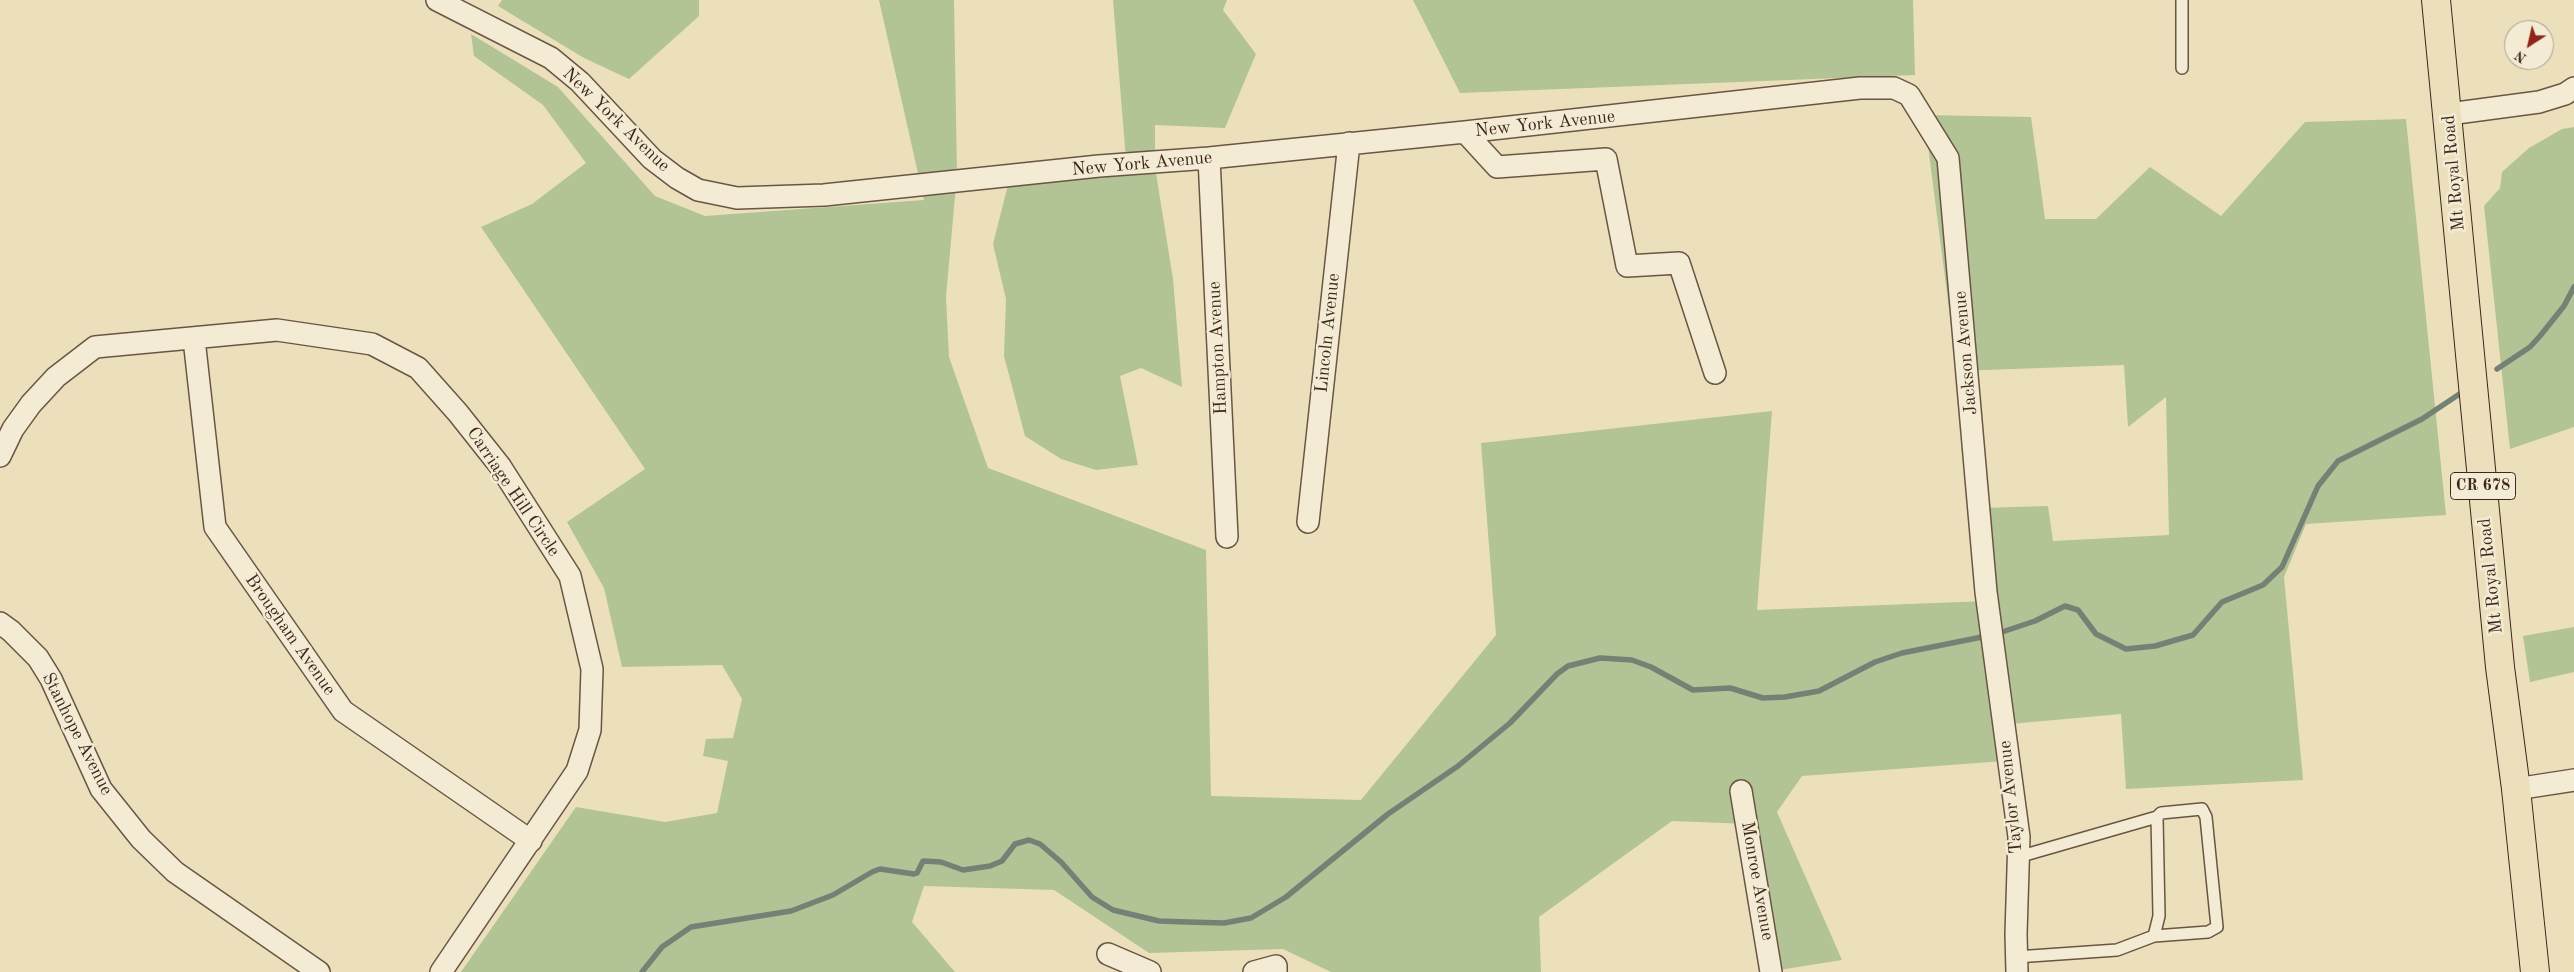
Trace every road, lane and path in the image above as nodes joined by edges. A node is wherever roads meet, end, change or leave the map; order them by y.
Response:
1 (437, 0) edge
2 (2182, 0) edge
3 (2436, 0) edge
4 (2182, 68) dead end
5 (2574, 88) edge
6 (1909, 95) joint
7 (2449, 114) junction
8 (1466, 132) junction
9 (1349, 143) junction
10 (1209, 158) junction
11 (194, 339) junction
12 (1715, 373) dead end
13 (0, 456) edge
14 (1308, 522) dead end
15 (1227, 537) dead end
16 (0, 623) edge
17 (1990, 623) joint
18 (2574, 780) edge
19 (2516, 789) junction
20 (1741, 791) dead end
21 (2157, 817) junction
22 (531, 841) junction
23 (2018, 857) junction
24 (2154, 936) junction
25 (1108, 954) dead end
26 (2017, 964) edge
27 (1276, 969) edge
28 (319, 972) edge
29 (441, 972) edge
30 (1150, 972) edge
31 (1254, 972) edge
32 (1771, 972) edge
33 (2534, 972) edge

1 - 10 street, New York Avenue
2 - 4 lane
3 - 7 main road, Mt Royal Road / CR 678
5 - 7 street
6 - 8 street, New York Avenue
6 - 17 street, Jackson Avenue
7 - 19 main road, Mt Royal Road / CR 678
8 - 9 street, New York Avenue
8 - 12 street
9 - 10 street, New York Avenue
9 - 14 street, Lincoln Avenue
10 - 15 street, Hampton Avenue
11 - 13 street, Carriage Hill Circle
11 - 22 street, Brougham Avenue
11 - 22 street, Carriage Hill Circle
16 - 28 street, Stanhope Avenue
17 - 23 street, Taylor Avenue
18 - 19 street
19 - 33 main road, Mt Royal Road / CR 678
20 - 32 street, Monroe Avenue
21 - 23 lane
21 - 24 lane
21 - 24 lane
22 - 29 street, Carriage Hill Circle
23 - 26 street, Taylor Avenue
24 - 26 lane
25 - 30 street
27 - 31 street

